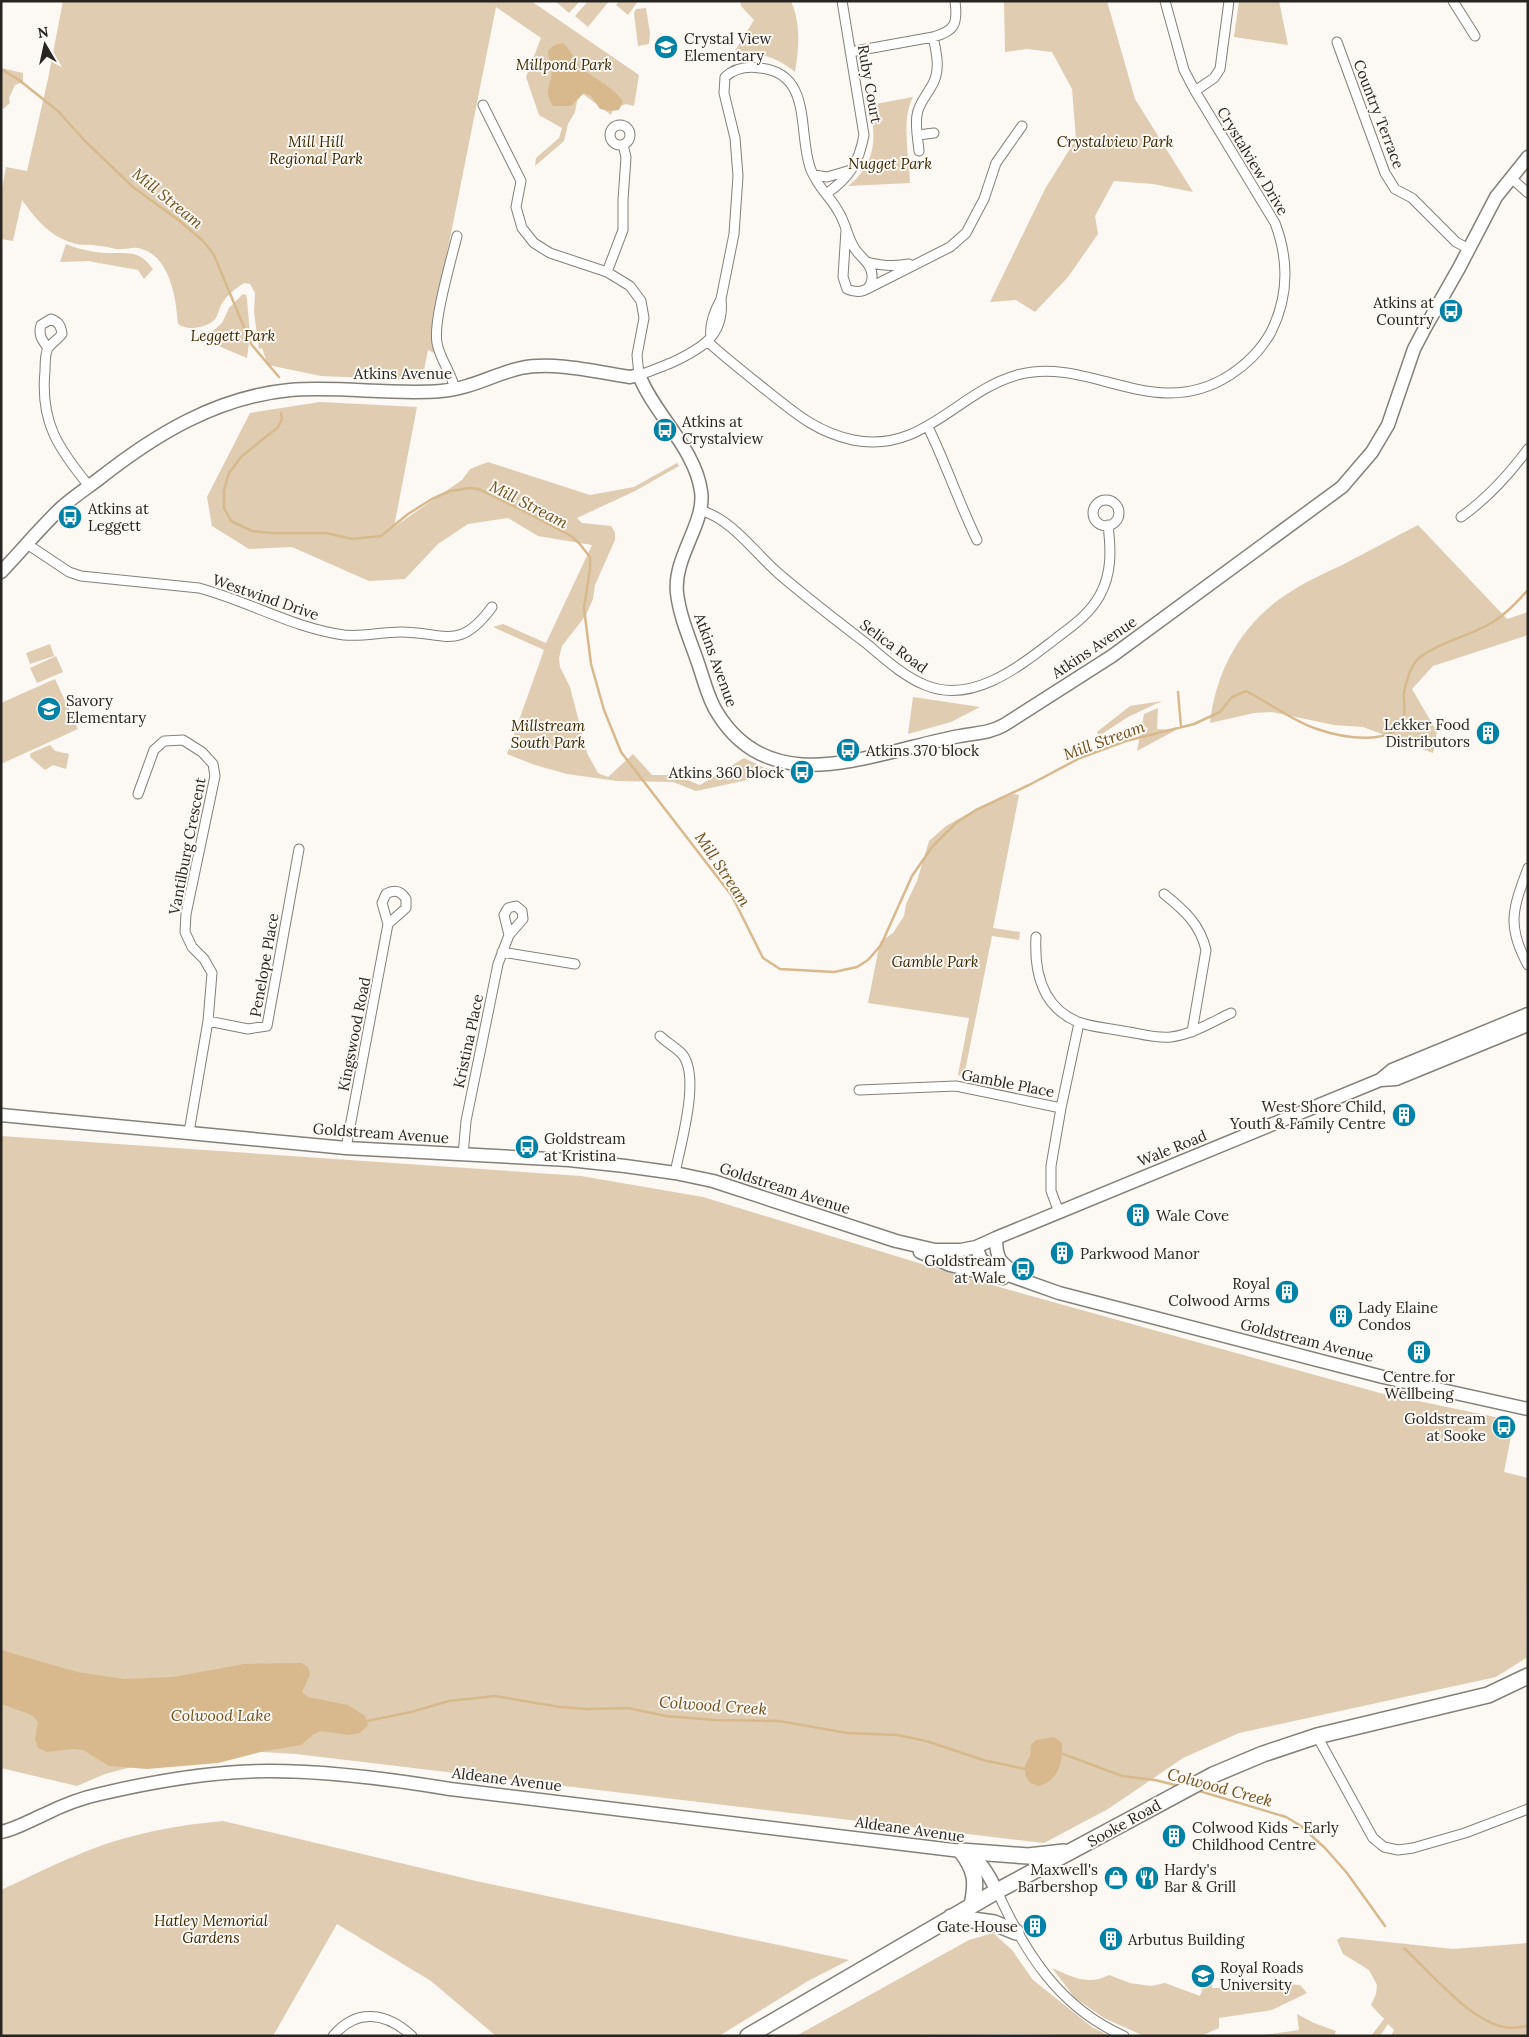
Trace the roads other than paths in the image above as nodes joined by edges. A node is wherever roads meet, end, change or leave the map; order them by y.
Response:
1 (842, 1) edge
2 (954, 1) edge
3 (1165, 1) edge
4 (1229, 1) edge
5 (1453, 1) edge
6 (1475, 36) dead end
7 (933, 37) junction
8 (1337, 42) dead end
9 (850, 52) junction
10 (1195, 91) junction
11 (483, 105) dead end
12 (1022, 126) dead end
13 (934, 133) dead end
14 (918, 135) junction
15 (623, 145) dead end
16 (919, 151) dead end
17 (1528, 157) edge
18 (851, 170) junction
19 (814, 176) junction
20 (1511, 178) junction
21 (1528, 193) edge
22 (826, 194) junction
23 (846, 230) junction
24 (456, 236) dead end
25 (1469, 249) junction
26 (867, 262) junction
27 (917, 263) junction
28 (607, 272) junction
29 (867, 290) junction
30 (709, 339) junction
31 (48, 348) dead end
32 (639, 375) junction
33 (455, 390) junction
34 (928, 427) junction
35 (1528, 449) edge
36 (89, 486) junction
37 (700, 510) junction
38 (1461, 517) dead end
39 (1108, 526) dead end
40 (977, 540) dead end
41 (27, 544) junction
42 (1, 572) edge
43 (492, 607) dead end
44 (138, 794) dead end
45 (299, 849) dead end
46 (1528, 868) edge
47 (1164, 894) dead end
48 (388, 924) dead end
49 (509, 935) dead end
50 (1036, 936) dead end
51 (502, 952) junction
52 (575, 964) dead end
53 (1528, 965) edge
54 (1231, 1013) dead end
55 (1528, 1014) edge
56 (208, 1021) junction
57 (1079, 1023) junction
58 (1528, 1025) edge
59 (1192, 1032) junction
60 (660, 1036) dead end
61 (1469, 1044) junction
62 (859, 1090) dead end
63 (1061, 1108) junction
64 (1, 1115) edge
65 (189, 1132) junction
66 (346, 1148) junction
67 (463, 1155) junction
68 (675, 1173) junction
69 (1059, 1212) junction
70 (996, 1238) junction
71 (896, 1241) junction
72 (976, 1247) junction
73 (1026, 1282) junction
74 (1528, 1409) edge
75 (1528, 1676) edge
76 (1317, 1736) junction
77 (1528, 1809) edge
78 (1, 1832) edge
79 (1075, 1850) junction
80 (961, 1851) junction
81 (997, 1891) junction
82 (972, 1905) junction
83 (951, 1917) junction
84 (1016, 1932) junction
85 (333, 2036) edge
86 (412, 2036) edge
87 (748, 2036) edge
88 (1124, 2036) edge

1 - 9 street, Ruby Court
2 - 7 street
3 - 10 street, Crystalview Drive
4 - 10 street
5 - 6 street
7 - 9 street
7 - 14 street
8 - 25 street, Country Terrace
9 - 18 street, Ruby Court
10 - 34 street, Crystalview Drive
11 - 28 street
12 - 27 street
13 - 14 street
14 - 16 street
15 - 28 street
17 - 20 street, Atkins Avenue
18 - 19 street
18 - 22 street, Ruby Court
19 - 22 street
19 - 30 street
20 - 21 street
20 - 25 street, Atkins Avenue
22 - 23 street
23 - 26 street
23 - 29 street
24 - 33 street
25 - 37 street, Atkins Avenue
26 - 27 street
26 - 29 street
27 - 29 street
28 - 32 street
30 - 32 street
30 - 34 street, Crystalview Drive
31 - 36 street
32 - 33 street, Atkins Avenue
32 - 37 street, Atkins Avenue
33 - 36 street, Atkins Avenue
34 - 40 street
35 - 38 street
36 - 41 street, Atkins Avenue
37 - 39 street, Selica Road
41 - 42 street, Atkins Avenue
41 - 43 street, Westwind Drive
44 - 56 street, Vantilburg Crescent
45 - 56 street, Penelope Place
46 - 53 street
47 - 59 street
48 - 66 street, Kingswood Road
49 - 51 street, Kristina Place
50 - 57 street
51 - 52 street
51 - 67 street, Kristina Place
54 - 59 street
55 - 61 street, Wale Road
56 - 65 street, Vantilburg Crescent
57 - 59 street
57 - 63 street
58 - 61 street, Wale Road
60 - 68 street
61 - 69 street, Wale Road
62 - 63 street, Gamble Place
63 - 69 street
64 - 65 street, Goldstream Avenue
65 - 66 street, Goldstream Avenue
66 - 67 street, Goldstream Avenue
67 - 68 street, Goldstream Avenue
68 - 71 street, Goldstream Avenue
69 - 70 street, Wale Road
70 - 72 street, Wale Road
70 - 73 street
71 - 72 street, Goldstream Avenue
71 - 73 street
72 - 73 street, Goldstream Avenue
73 - 74 street, Goldstream Avenue
75 - 76 main road, Sooke Road
76 - 77 street
76 - 79 main road, Sooke Road
78 - 80 street, Aldeane Avenue
79 - 80 main road
79 - 81 main road, Sooke Road
80 - 81 street, Aldeane Avenue
80 - 82 main road
81 - 82 main road, Sooke Road
81 - 84 street
82 - 83 main road, Sooke Road
83 - 84 main road
83 - 87 main road, Sooke Road
84 - 88 street
85 - 86 street

